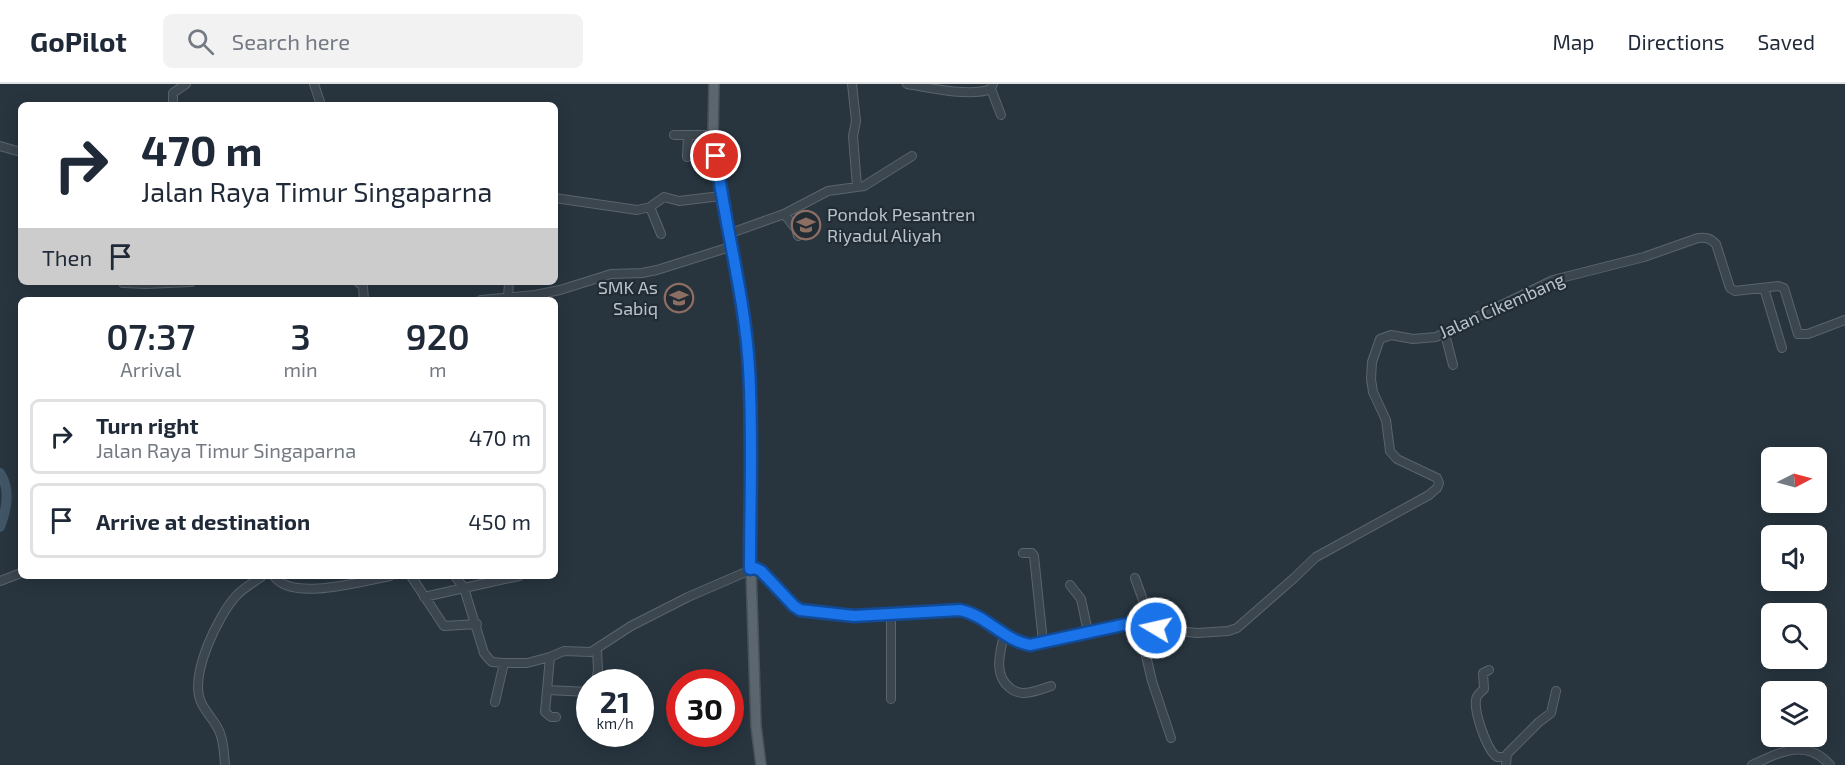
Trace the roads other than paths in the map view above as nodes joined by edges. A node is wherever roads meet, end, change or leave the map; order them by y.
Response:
1 (186, 84) edge
2 (314, 84) edge
3 (714, 84) edge
4 (852, 84) edge
5 (907, 84) edge
6 (918, 85) edge
7 (992, 86) edge
8 (173, 102) edge
9 (320, 102) edge
10 (1001, 115) dead end
11 (674, 135) dead end
12 (688, 135) junction
13 (713, 135) junction
14 (0, 146) edge
15 (18, 151) edge
16 (912, 156) dead end
17 (687, 157) dead end
18 (856, 187) junction
19 (721, 196) junction
20 (558, 199) edge
21 (650, 207) junction
22 (784, 214) junction
23 (661, 234) dead end
24 (728, 234) junction
25 (798, 236) dead end
26 (730, 247) junction
27 (509, 285) edge
28 (1764, 288) junction
29 (508, 297) joint
30 (1845, 320) edge
31 (1445, 334) junction
32 (1782, 348) dead end
33 (1454, 365) dead end
34 (1023, 553) dead end
35 (750, 569) junction
36 (18, 574) edge
37 (1135, 578) dead end
38 (258, 579) edge
39 (276, 579) edge
40 (372, 579) edge
41 (413, 579) edge
42 (457, 579) edge
43 (505, 579) edge
44 (0, 581) edge
45 (1070, 585) dead end
46 (464, 588) junction
47 (424, 597) junction
48 (891, 614) junction
49 (1141, 621) junction
50 (477, 624) junction
51 (1156, 625) junction
52 (1088, 632) junction
53 (1004, 635) junction
54 (1043, 642) junction
55 (597, 649) junction
56 (550, 657) junction
57 (504, 663) junction
58 (598, 669) edge
59 (1489, 670) dead end
60 (1051, 686) dead end
61 (548, 690) junction
62 (576, 691) edge
63 (1556, 691) dead end
64 (891, 699) dead end
65 (495, 702) dead end
66 (556, 717) dead end
67 (1171, 738) dead end
68 (1506, 761) edge
69 (225, 765) edge
70 (761, 765) edge
71 (1752, 765) edge
72 (1830, 765) edge

1 - 8 street
2 - 9 street
3 - 13 main road
4 - 18 street
5 - 6 street
6 - 7 street
7 - 10 street
11 - 12 street
12 - 13 street
12 - 17 street
13 - 19 main road
14 - 15 street
16 - 18 street
18 - 22 street
19 - 21 street
19 - 24 main road
20 - 21 street
21 - 23 street
22 - 24 street
22 - 25 street
24 - 26 main road
26 - 29 street
26 - 35 main road
27 - 29 street
28 - 30 street, Jalan Cikembang
28 - 31 street, Jalan Cikembang
28 - 32 street
31 - 33 street
31 - 51 street, Jalan Cikembang
34 - 54 street
35 - 48 street, Jalan Cikembang
35 - 55 street
35 - 70 main road
36 - 44 street
37 - 49 street
38 - 69 street
39 - 40 street
41 - 47 street
42 - 46 street
43 - 46 street
45 - 52 street
46 - 47 street
46 - 50 street
47 - 50 street
48 - 53 street, Jalan Cikembang
48 - 64 street
49 - 51 street, Jalan Cikembang
49 - 52 street, Jalan Cikembang
50 - 57 street
51 - 67 street
52 - 54 street, Jalan Cikembang
53 - 54 street, Jalan Cikembang
53 - 60 street
55 - 56 street
55 - 58 street
56 - 57 street
56 - 61 street
57 - 65 street
59 - 68 street
61 - 62 street
61 - 66 street
63 - 68 street
71 - 72 street

